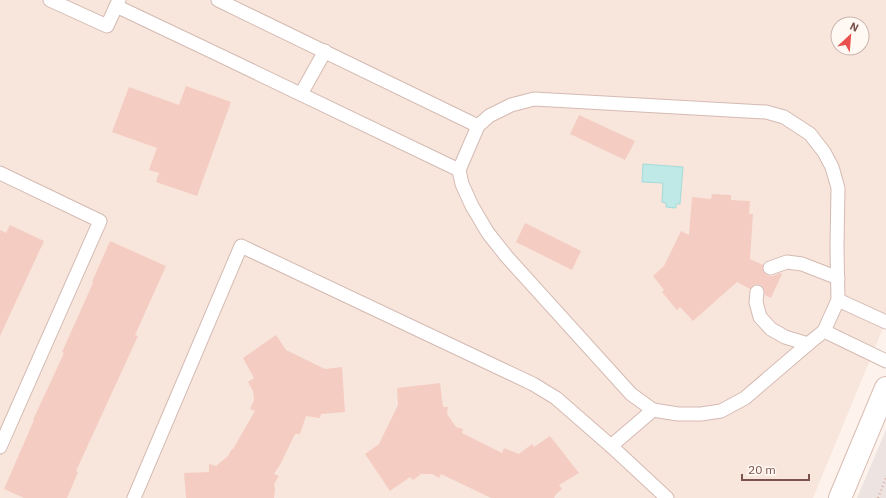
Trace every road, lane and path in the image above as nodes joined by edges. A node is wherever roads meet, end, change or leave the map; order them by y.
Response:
1 (50, 0) edge
2 (218, 0) edge
3 (118, 3) edge
4 (325, 51) junction
5 (301, 94) junction
6 (478, 126) junction
7 (459, 170) junction
8 (0, 173) edge
9 (770, 268) dead end
10 (838, 278) junction
11 (757, 292) dead end
12 (838, 300) junction
13 (886, 322) edge
14 (824, 331) junction
15 (808, 344) junction
16 (886, 361) edge
17 (886, 388) edge
18 (653, 410) junction
19 (611, 446) junction
20 (0, 447) edge
21 (886, 478) edge
22 (134, 498) edge
23 (667, 498) edge
24 (840, 498) edge
25 (878, 498) edge

1 - 3 lane
2 - 4 lane
3 - 5 lane
4 - 5 lane
4 - 6 lane
5 - 7 lane
6 - 7 lane
6 - 10 lane
7 - 18 lane
8 - 20 lane
9 - 10 lane
10 - 12 lane
11 - 15 lane
12 - 13 lane
12 - 14 lane
14 - 15 lane
14 - 16 lane
15 - 18 lane
17 - 24 street
18 - 19 lane
19 - 22 lane
19 - 23 lane
21 - 25 path

